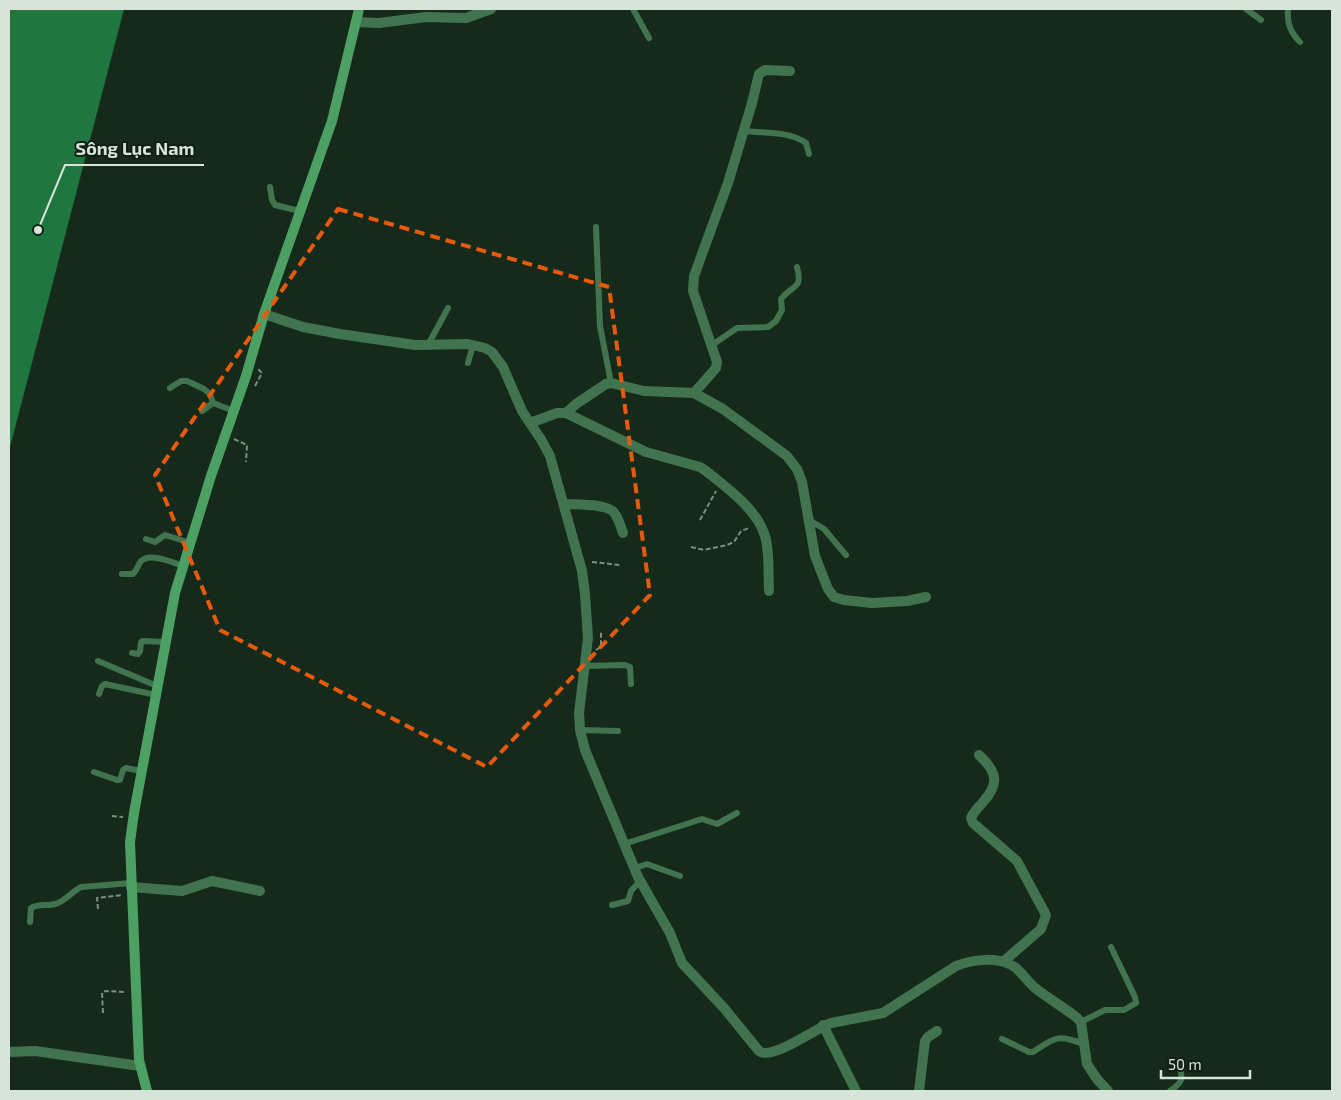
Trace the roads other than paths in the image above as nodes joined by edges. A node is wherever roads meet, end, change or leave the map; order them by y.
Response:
1 (359, 9) edge
2 (491, 9) edge
3 (634, 9) edge
4 (1246, 9) edge
5 (1288, 9) edge
6 (1261, 20) dead end
7 (356, 22) junction
8 (649, 38) dead end
9 (1300, 42) dead end
10 (790, 71) dead end
11 (743, 131) junction
12 (809, 154) dead end
13 (270, 187) dead end
14 (300, 211) junction
15 (596, 227) dead end
16 (797, 267) dead end
17 (448, 308) dead end
18 (264, 314) junction
19 (428, 345) junction
20 (473, 345) junction
21 (712, 345) junction
22 (468, 362) dead end
23 (610, 383) junction
24 (170, 388) dead end
25 (694, 393) junction
26 (213, 403) junction
27 (202, 411) dead end
28 (234, 411) junction
29 (566, 413) junction
30 (530, 423) junction
31 (564, 504) junction
32 (808, 520) junction
33 (623, 533) dead end
34 (146, 539) dead end
35 (191, 543) junction
36 (846, 555) dead end
37 (184, 566) junction
38 (122, 574) dead end
39 (769, 591) dead end
40 (926, 597) dead end
41 (165, 642) junction
42 (132, 653) dead end
43 (98, 661) dead end
44 (585, 666) junction
45 (631, 684) dead end
46 (157, 691) junction
47 (99, 694) dead end
48 (580, 730) junction
49 (618, 731) dead end
50 (979, 755) dead end
51 (141, 771) junction
52 (94, 772) dead end
53 (737, 813) dead end
54 (624, 844) junction
55 (634, 868) junction
56 (680, 876) dead end
57 (640, 881) junction
58 (132, 888) junction
59 (260, 891) dead end
60 (612, 905) dead end
61 (30, 922) dead end
62 (1111, 947) dead end
63 (1004, 961) junction
64 (1081, 1022) junction
65 (823, 1025) junction
66 (938, 1030) dead end
67 (1002, 1038) dead end
68 (1084, 1044) junction
69 (9, 1052) edge
70 (1179, 1063) dead end
71 (140, 1066) junction
72 (1104, 1090) edge
73 (147, 1091) edge
74 (856, 1091) edge
75 (919, 1091) edge
76 (1170, 1091) edge

1 - 7 street
2 - 7 street
3 - 8 lane
4 - 6 lane
5 - 9 lane
7 - 14 street
10 - 11 street
11 - 12 lane
11 - 21 street
13 - 14 lane
14 - 18 street
15 - 23 lane
16 - 21 lane
17 - 19 lane
18 - 19 street
18 - 28 street
19 - 20 street
20 - 22 lane
20 - 30 street
21 - 25 street
23 - 25 street
23 - 29 street
24 - 26 lane
25 - 32 street
26 - 27 lane
26 - 28 lane
28 - 35 street
29 - 30 street
29 - 39 street
30 - 31 street
31 - 33 street
31 - 44 street
32 - 36 lane
32 - 40 street
34 - 35 lane
35 - 37 street
37 - 38 lane
37 - 41 street
41 - 42 lane
41 - 46 street
43 - 46 lane
44 - 45 lane
44 - 48 street
46 - 47 lane
46 - 51 street
48 - 49 lane
48 - 54 street
50 - 63 street
51 - 52 lane
51 - 58 street
53 - 54 lane
54 - 55 street
55 - 56 lane
55 - 57 street
57 - 60 lane
57 - 65 street
58 - 59 street
58 - 61 lane
58 - 71 street
62 - 64 lane
63 - 64 street
63 - 65 street
64 - 68 street
65 - 74 street
66 - 75 street
67 - 68 lane
68 - 72 street
69 - 71 street
70 - 76 lane
71 - 73 street

